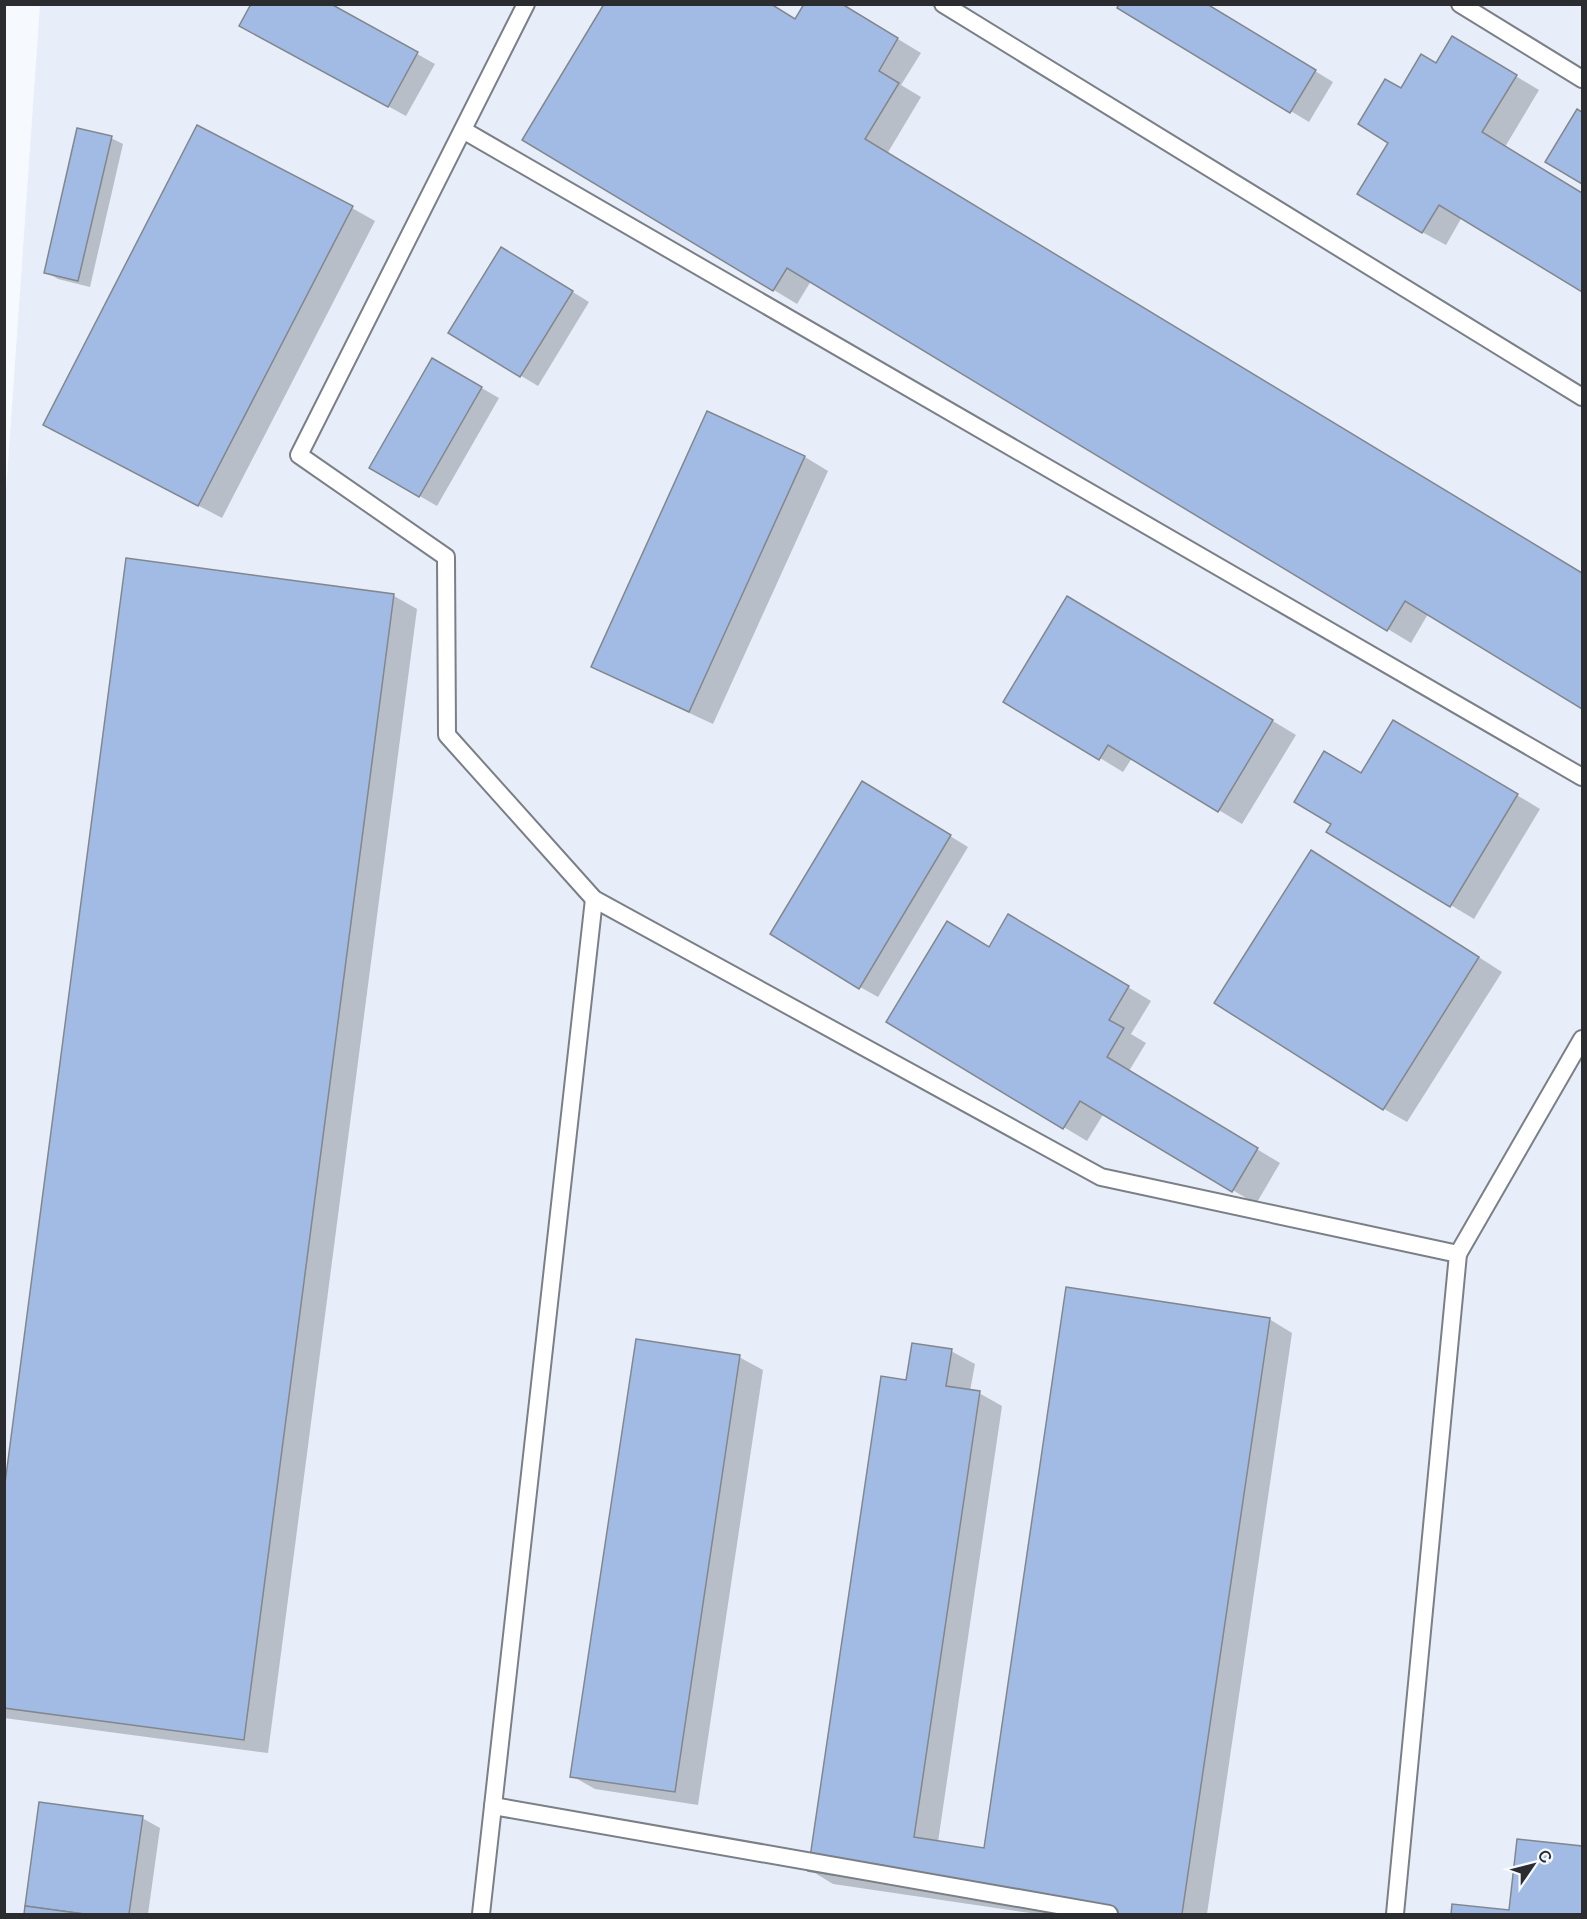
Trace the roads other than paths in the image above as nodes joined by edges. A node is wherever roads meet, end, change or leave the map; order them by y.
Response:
1 (526, 4) edge
2 (943, 4) edge
3 (1460, 4) edge
4 (1582, 78) edge
5 (463, 130) junction
6 (1582, 397) edge
7 (1582, 777) edge
8 (594, 899) junction
9 (1582, 1039) edge
10 (1458, 1254) junction
11 (493, 1806) junction
12 (481, 1914) edge
13 (1109, 1914) edge
14 (1395, 1914) edge

1 - 5 lane
2 - 6 lane
3 - 4 lane
5 - 7 lane
5 - 8 lane
8 - 10 lane
8 - 11 lane
9 - 10 lane
10 - 14 lane
11 - 12 lane
11 - 13 lane

